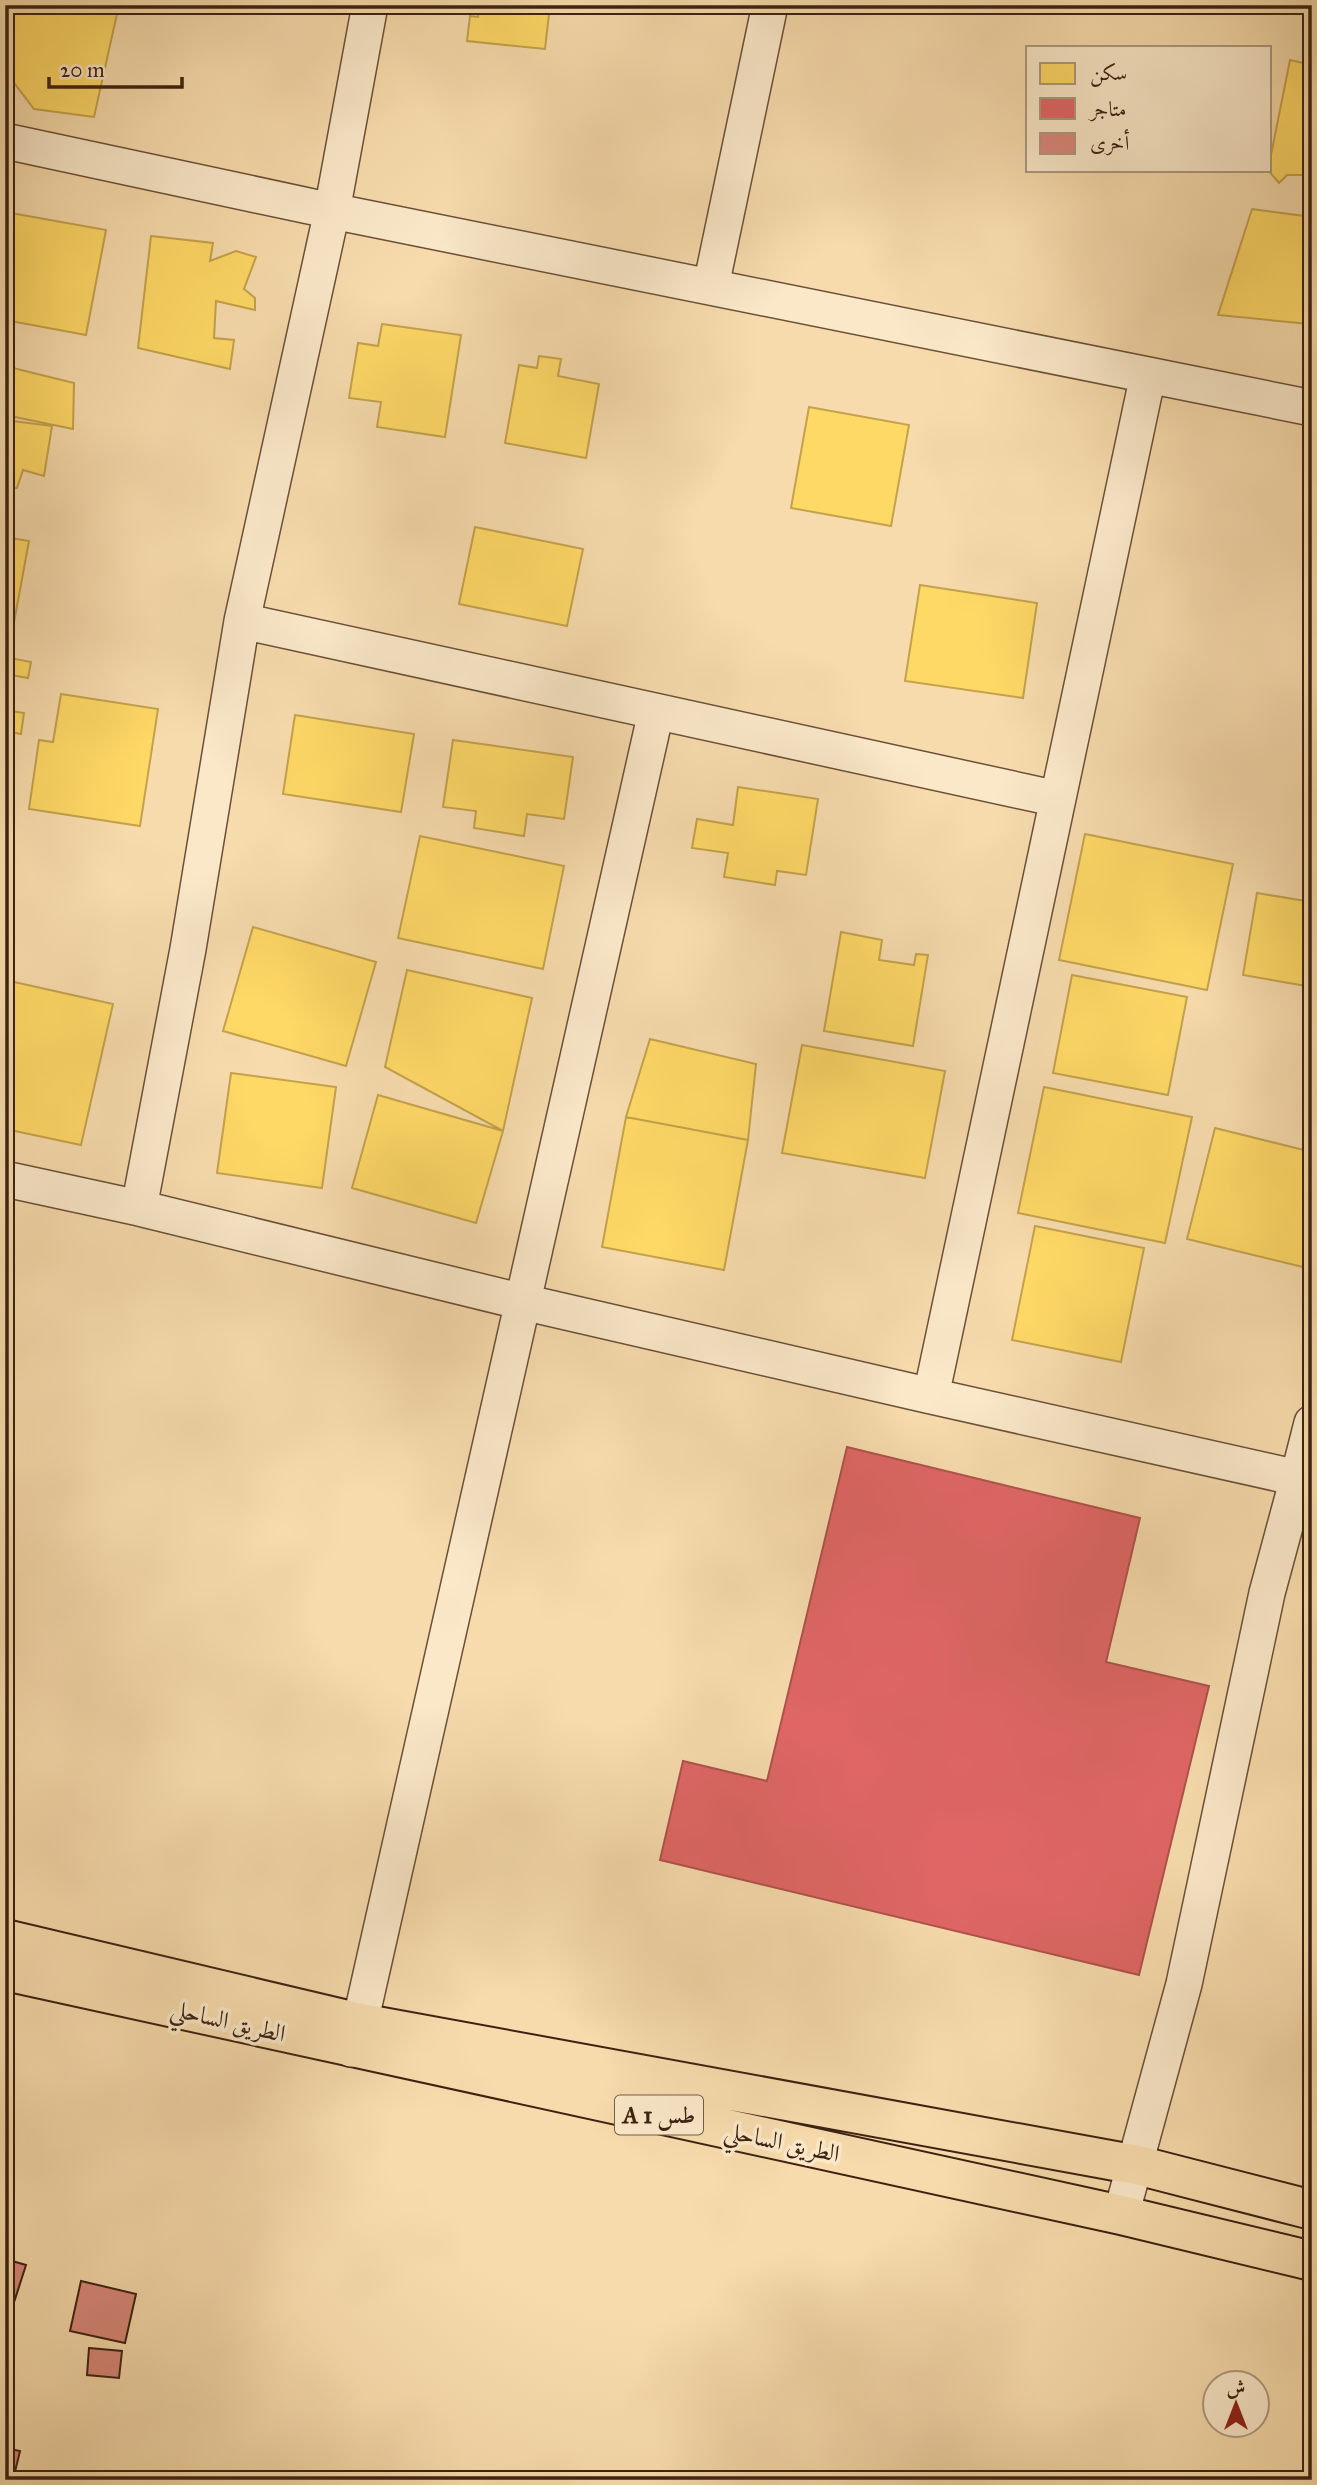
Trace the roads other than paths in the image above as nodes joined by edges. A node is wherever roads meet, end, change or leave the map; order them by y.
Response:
1 (370, 5) edge
2 (770, 5) edge
3 (5, 141) edge
4 (332, 211) junction
5 (711, 286) junction
6 (1148, 375) junction
7 (1312, 408) edge
8 (242, 621) junction
9 (656, 712) junction
10 (1058, 799) junction
11 (5, 1179) edge
12 (139, 1208) junction
13 (523, 1302) junction
14 (931, 1396) junction
15 (1312, 1423) edge
16 (1305, 1479) edge
17 (5, 1939) edge
18 (5, 1971) edge
19 (355, 2036) junction
20 (1137, 2165) junction
21 (1312, 2210) edge
22 (1121, 2215) junction
23 (1312, 2261) edge

1 - 4 street
2 - 5 street
3 - 4 street
4 - 5 street
4 - 8 street
5 - 6 street
6 - 7 street
6 - 10 street
8 - 9 street
8 - 12 street
9 - 10 street
9 - 13 street
10 - 14 street
11 - 12 street
12 - 13 street
13 - 14 street
13 - 19 street
14 - 16 street
15 - 16 street
16 - 20 street
17 - 19 highway, A 1 طس
18 - 19 highway, الطريق الساحلي / A 1 طس
19 - 20 highway, A 1 طس
19 - 22 highway, الطريق الساحلي / A 1 طس
20 - 21 highway, A 1 طس
20 - 22 street
22 - 23 highway, الطريق الساحلي / A 1 طس

